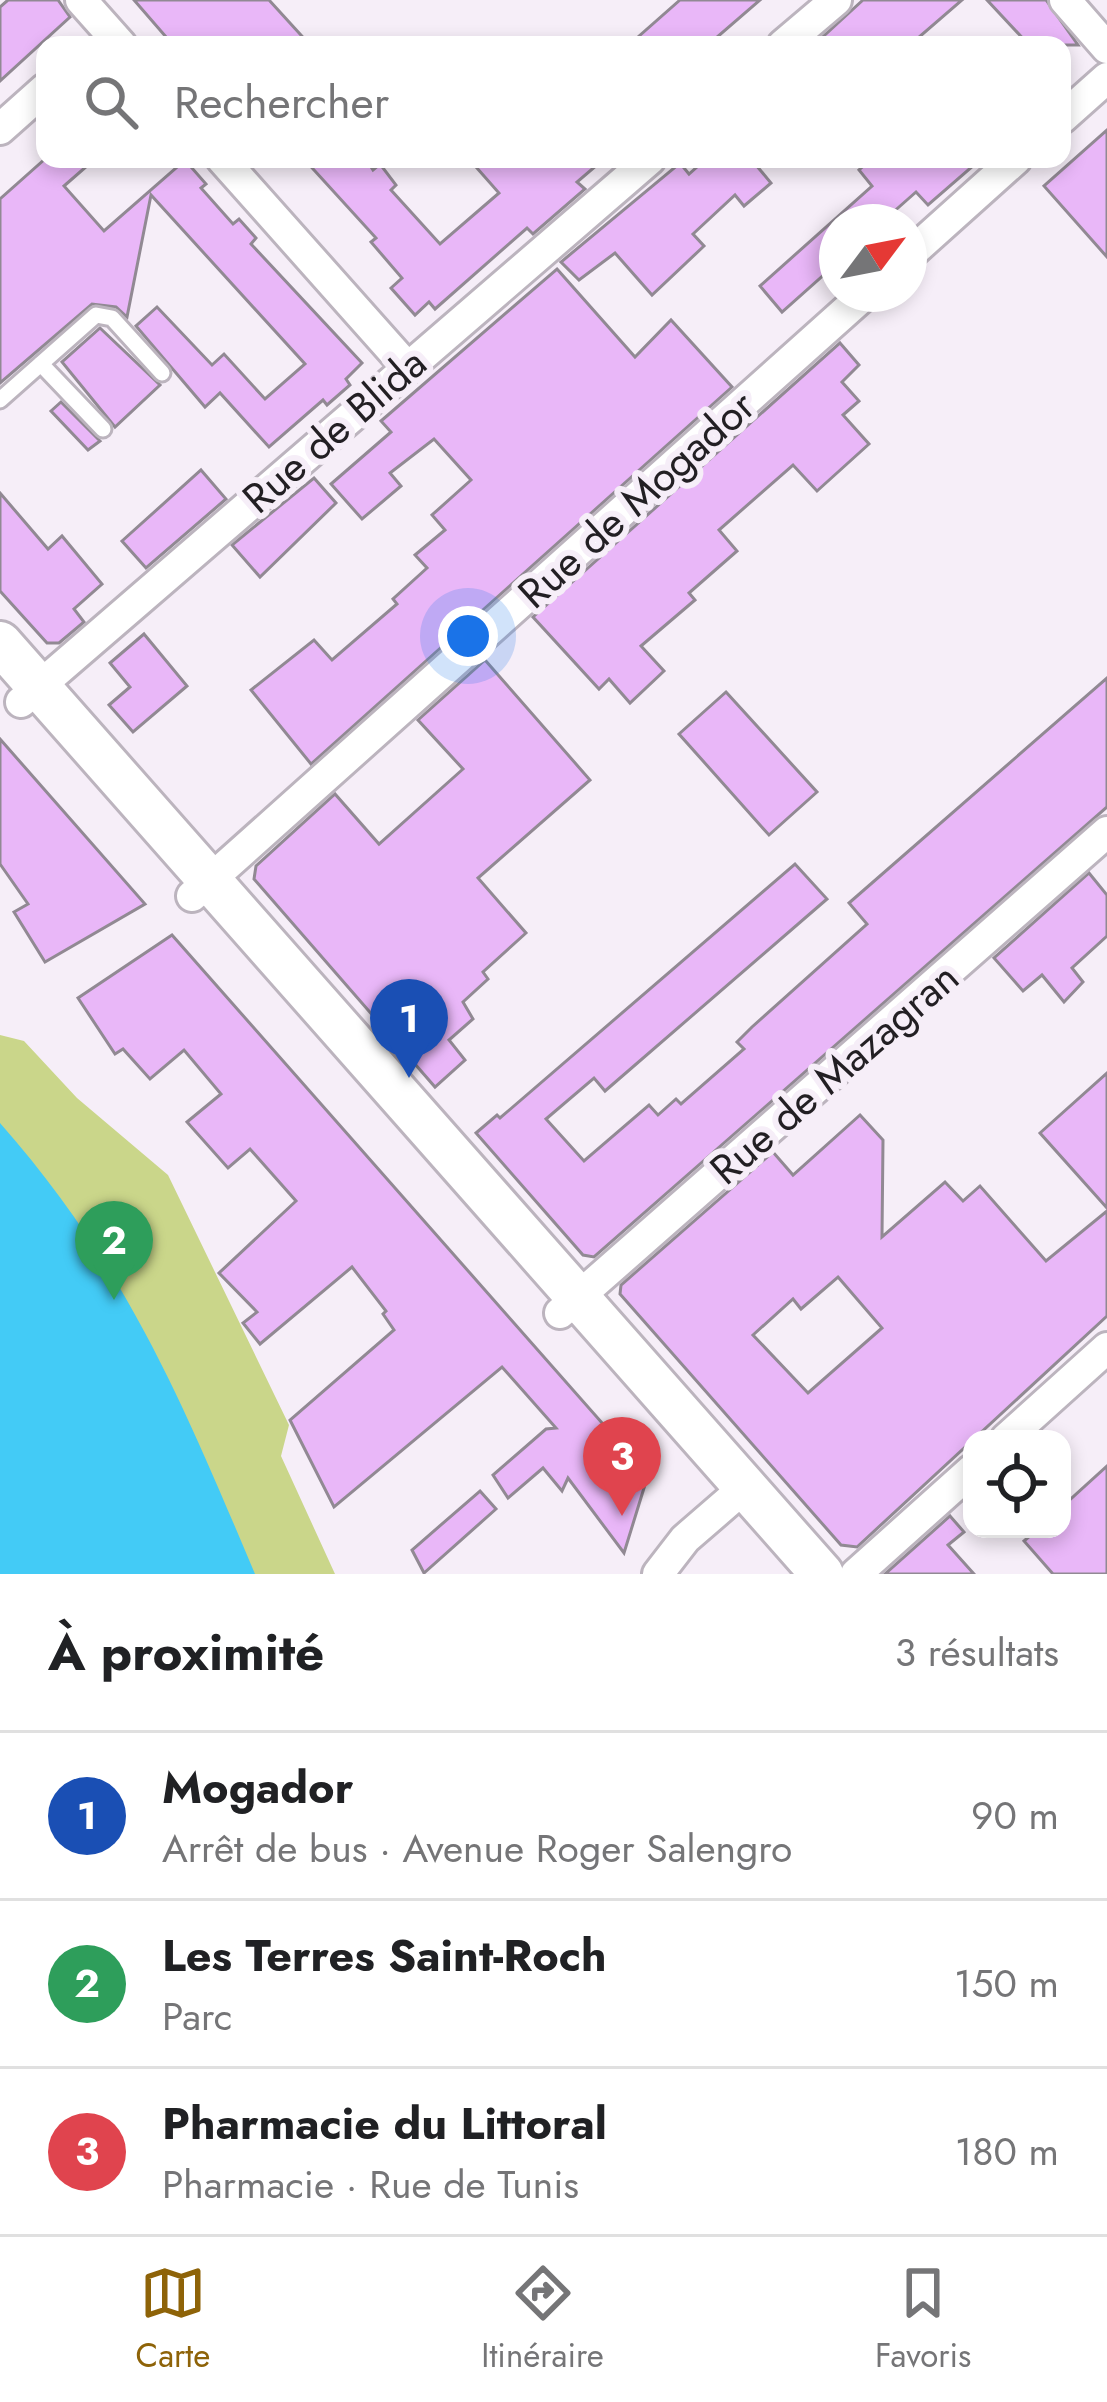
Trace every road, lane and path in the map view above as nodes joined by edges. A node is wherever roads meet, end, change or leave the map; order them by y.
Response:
1 (81, 0) edge
2 (836, 0) edge
3 (1065, 0) edge
4 (105, 36) edge
5 (794, 36) edge
6 (1107, 48) edge
7 (1107, 78) edge
8 (36, 97) edge
9 (1071, 110) edge
10 (0, 129) edge
11 (230, 168) edge
12 (639, 168) edge
13 (1006, 168) edge
14 (927, 239) edge
15 (845, 312) edge
16 (41, 364) junction
17 (406, 367) junction
18 (162, 374) dead end
19 (0, 400) edge
20 (104, 429) dead end
21 (0, 643) edge
22 (20, 689) edge
23 (1107, 832) edge
24 (201, 888) junction
25 (569, 1306) junction
26 (1107, 1348) edge
27 (1016, 1430) edge
28 (963, 1478) edge
29 (736, 1495) junction
30 (658, 1574) edge
31 (790, 1574) edge
32 (822, 1574) edge
33 (856, 1574) edge

1 - 4 street
2 - 5 street
3 - 6 street
7 - 9 street
8 - 10 street
11 - 17 street
12 - 17 street, Rue de Blida
13 - 14 street
15 - 24 street, Rue de Mogador
16 - 18 lane
16 - 19 lane
16 - 20 lane
17 - 22 street, Rue de Blida
21 - 22 main road
22 - 24 main road
23 - 25 street, Rue de Mazagran
24 - 25 main road
25 - 29 main road
26 - 27 street
28 - 33 street
29 - 30 street
29 - 31 main road
29 - 32 main road

